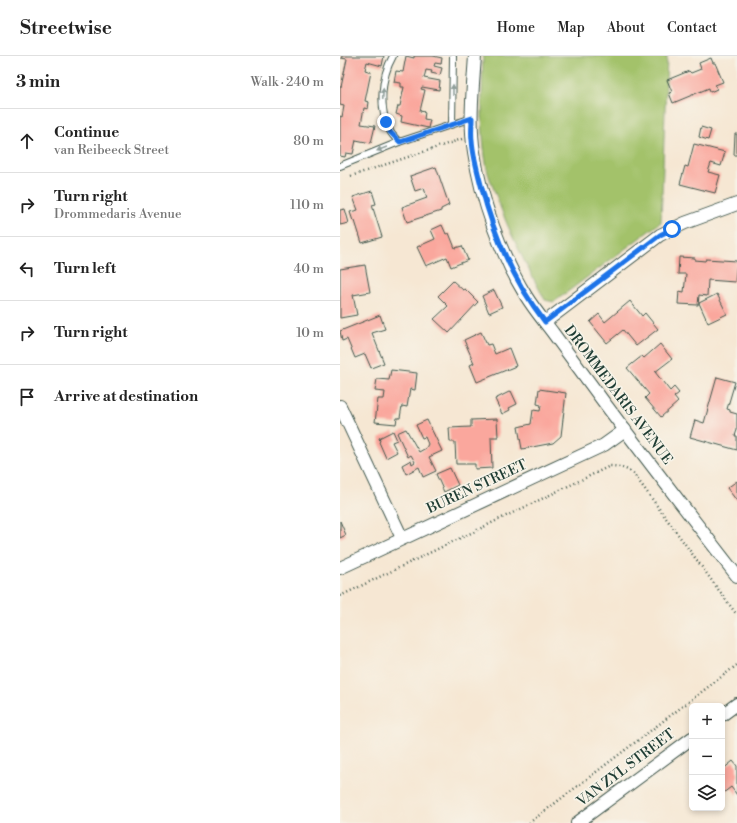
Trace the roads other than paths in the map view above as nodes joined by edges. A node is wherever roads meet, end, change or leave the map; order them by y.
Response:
1 (393, 56) edge
2 (453, 56) edge
3 (475, 56) edge
4 (472, 118) junction
5 (452, 124) junction
6 (400, 142) junction
7 (340, 166) edge
8 (737, 204) edge
9 (545, 322) junction
10 (340, 406) edge
11 (625, 430) junction
12 (402, 538) junction
13 (340, 568) edge
14 (737, 576) edge
15 (736, 706) edge
16 (725, 713) edge
17 (691, 739) edge
18 (577, 823) edge

6 -> 1 lane
5 -> 2 lane
3 - 4 street, DROMMEDARIS AVENUE
4 - 5 lane
4 - 9 street, DROMMEDARIS AVENUE
5 - 6 lane
6 -> 7 lane
8 - 9 street
9 - 11 street, DROMMEDARIS AVENUE
10 - 12 street
11 - 12 street, BUREN STREET
11 - 14 street, DROMMEDARIS AVENUE
12 - 13 street, BUREN STREET
15 - 16 street
17 - 18 street, VAN ZYL STREET

